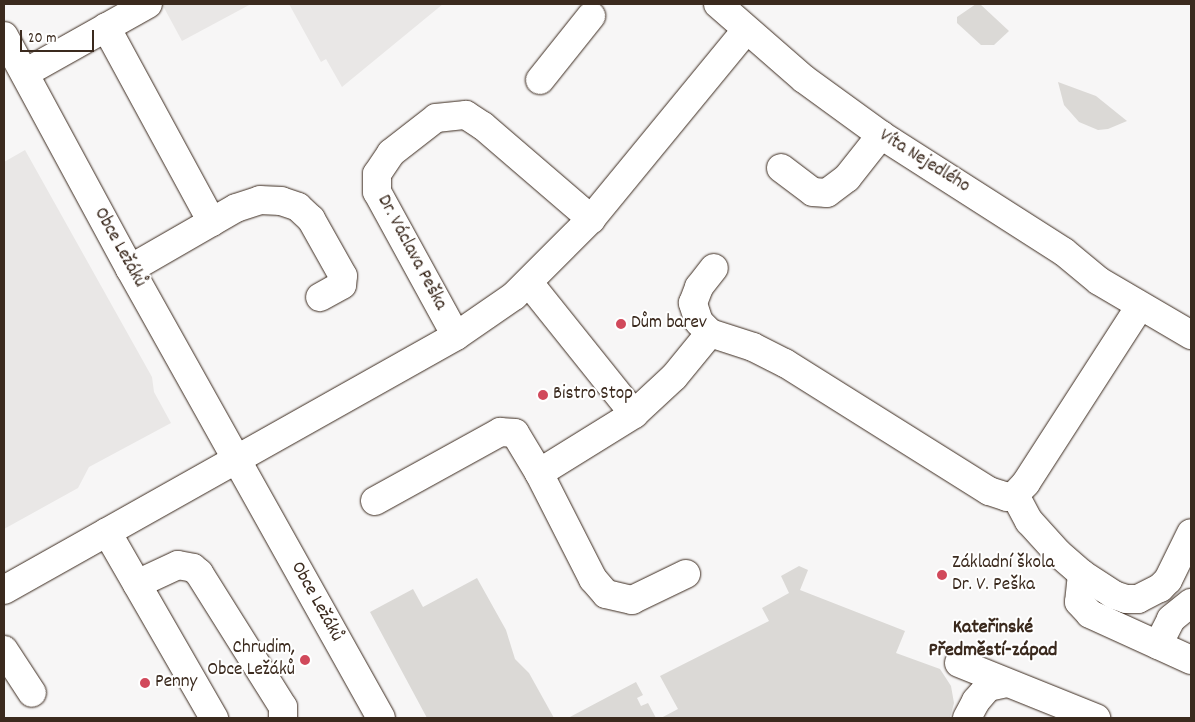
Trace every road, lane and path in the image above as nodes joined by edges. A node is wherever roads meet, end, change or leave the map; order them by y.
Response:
1 (148, 4) edge
2 (718, 4) edge
3 (590, 8) edge
4 (106, 27) junction
5 (746, 30) junction
6 (4, 36) edge
7 (24, 73) junction
8 (540, 80) dead end
9 (880, 135) junction
10 (781, 168) dead end
11 (590, 219) junction
12 (212, 222) junction
13 (714, 268) dead end
14 (130, 269) junction
15 (529, 283) junction
16 (320, 297) dead end
17 (1140, 306) junction
18 (710, 333) junction
19 (1191, 335) edge
20 (456, 336) junction
21 (634, 414) junction
22 (237, 460) junction
23 (539, 473) junction
24 (1015, 495) junction
25 (376, 501) dead end
26 (107, 532) junction
27 (1191, 533) edge
28 (686, 574) dead end
29 (1082, 574) junction
30 (137, 584) junction
31 (4, 590) edge
32 (1191, 603) edge
33 (1158, 645) junction
34 (4, 650) edge
35 (1191, 660) edge
36 (960, 663) dead end
37 (1007, 683) junction
38 (32, 693) dead end
39 (214, 718) edge
40 (283, 718) edge
41 (381, 718) edge
42 (967, 718) edge
43 (1096, 718) edge

1 - 4 street
2 - 5 street, Víta Nejedlého
3 - 8 street
4 - 7 street
4 - 12 street
5 - 9 street, Víta Nejedlého
5 - 11 street
6 - 7 street, Obce Ležáků
7 - 14 street, Obce Ležáků
9 - 10 street
9 - 17 street, Víta Nejedlého
11 - 15 street
11 - 20 street, Dr. Václava Peška
12 - 14 street
12 - 16 street
13 - 18 street
14 - 22 street, Obce Ležáků
15 - 20 street
15 - 21 street
17 - 19 street, Víta Nejedlého
17 - 24 street
18 - 21 street
18 - 24 street
20 - 22 street
21 - 23 street
22 - 26 street
22 - 41 street, Obce Ležáků
23 - 25 street
23 - 28 street
24 - 29 street
26 - 30 street
26 - 31 street
27 - 29 street
29 - 33 street
30 - 39 street
30 - 40 street
32 - 33 street
33 - 35 street
34 - 38 street
36 - 37 street
37 - 42 street
37 - 43 street

